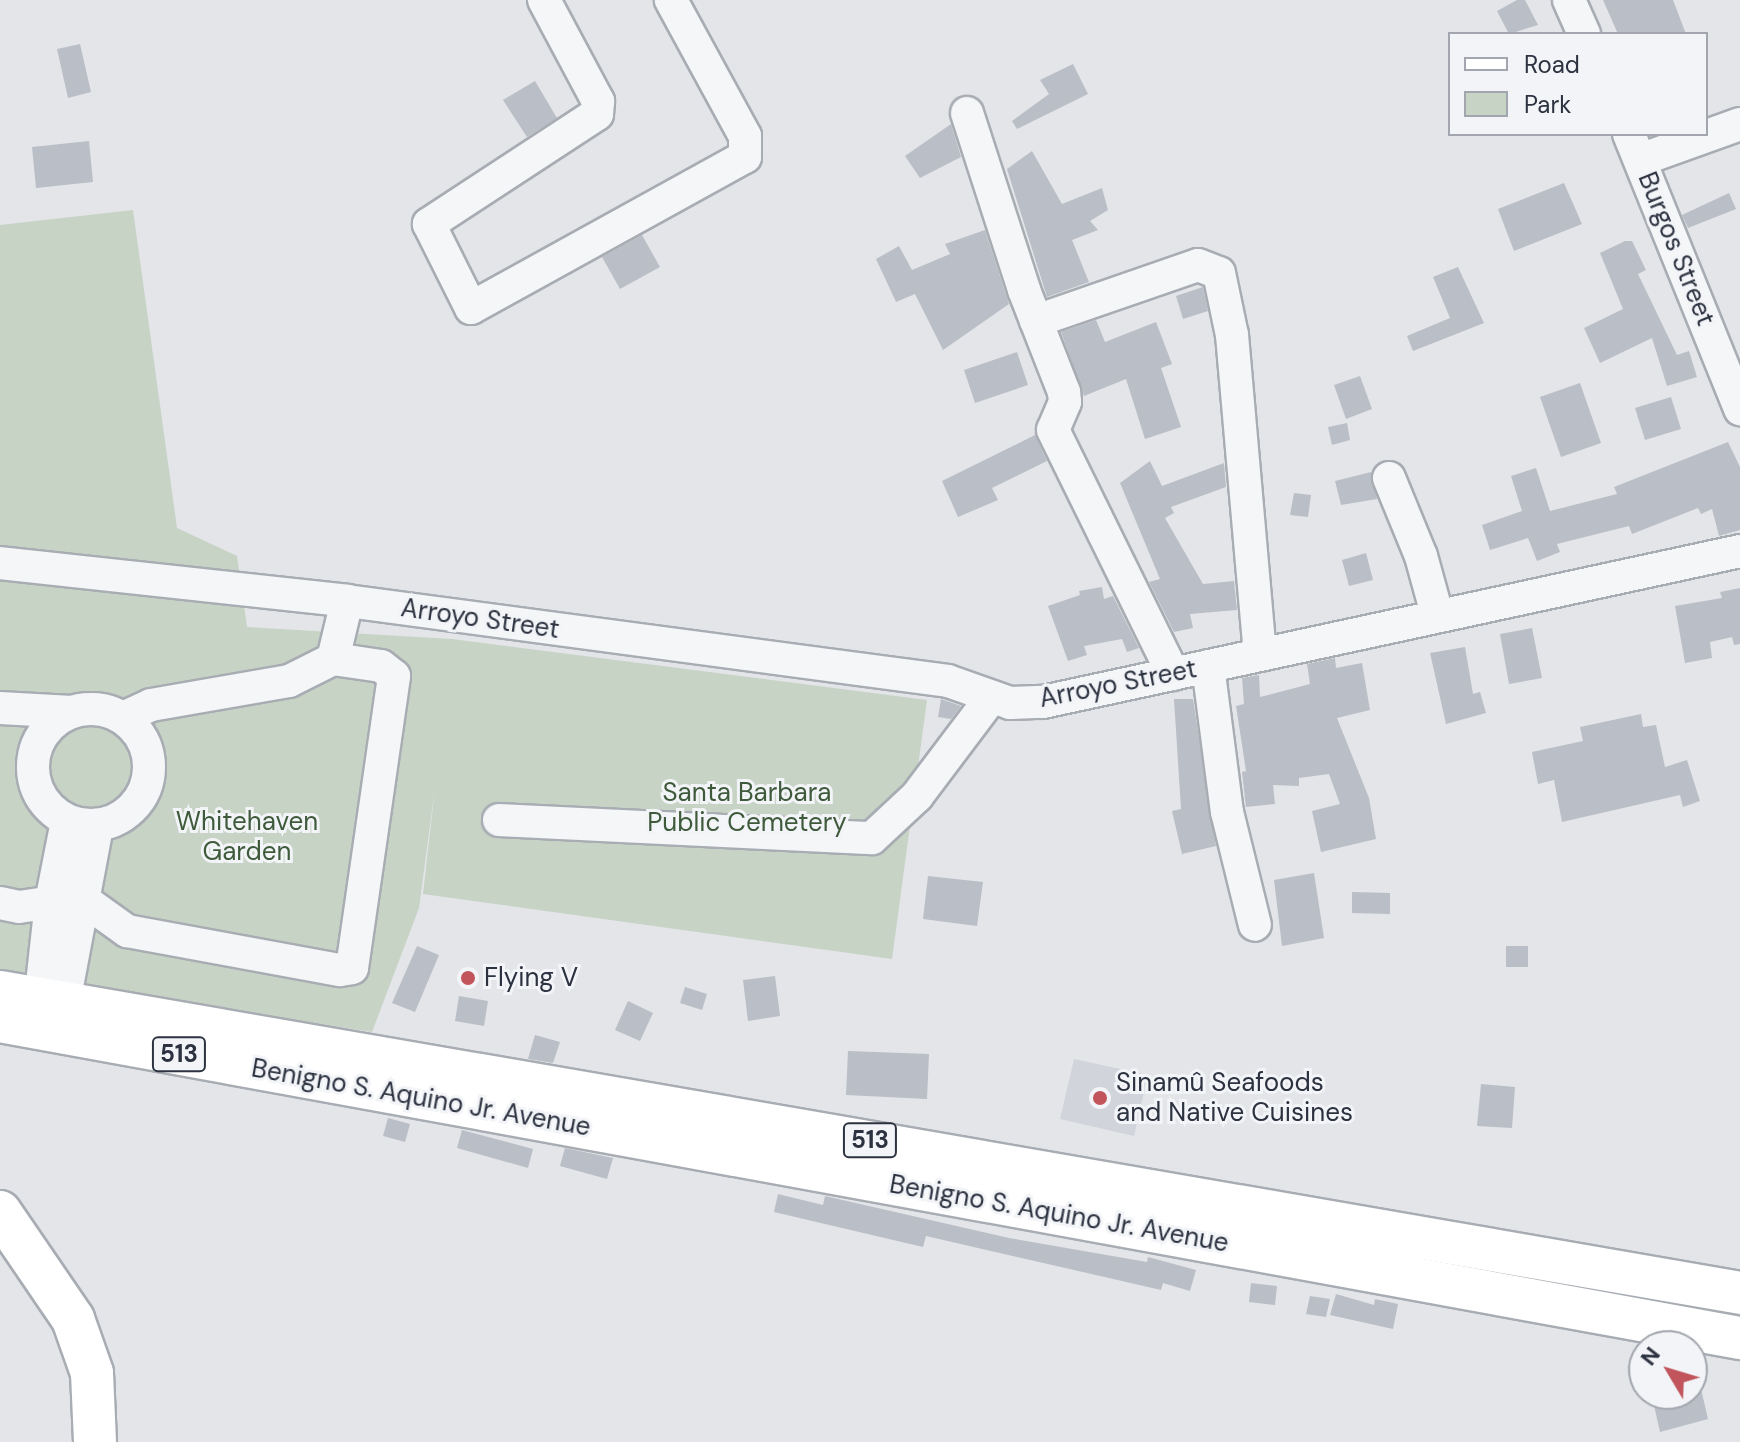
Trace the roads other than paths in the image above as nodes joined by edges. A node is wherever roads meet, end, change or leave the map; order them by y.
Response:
1 (544, 0) edge
2 (671, 0) edge
3 (1569, 0) edge
4 (1583, 32) edge
5 (967, 113) dead end
6 (1740, 124) edge
7 (1708, 131) edge
8 (1685, 136) edge
9 (1635, 147) edge
10 (1036, 321) junction
11 (1740, 409) edge
12 (1389, 478) dead end
13 (1740, 551) edge
14 (0, 563) edge
15 (347, 601) junction
16 (1437, 614) junction
17 (1260, 655) junction
18 (333, 659) junction
19 (1208, 666) junction
20 (1173, 674) junction
21 (990, 699) junction
22 (0, 708) edge
23 (72, 712) junction
24 (123, 718) junction
25 (499, 820) dead end
26 (82, 823) junction
27 (66, 900) junction
28 (0, 903) edge
29 (1255, 925) dead end
30 (0, 992) edge
31 (40, 1016) edge
32 (0, 1212) edge
33 (1343, 1222) junction
34 (1333, 1264) junction
35 (1740, 1293) edge
36 (1740, 1338) edge
37 (95, 1442) edge

1 - 2 street
3 - 4 street
5 - 10 street
6 - 7 street
8 - 9 street
9 - 11 street, Burgos Street
10 - 17 street
10 - 20 street
12 - 16 street
13 - 16 street, Arroyo Street
14 - 15 street, Arroyo Street
15 - 18 street
15 - 21 street, Arroyo Street
16 - 17 street, Arroyo Street
17 - 19 street, Arroyo Street
18 - 24 street
18 - 27 street
19 - 20 street, Arroyo Street
19 - 29 street
20 - 21 street, Arroyo Street
21 - 25 street
22 - 23 street
23 - 24 street
23 - 26 street
24 - 26 street
26 - 27 street
27 - 28 street
27 - 31 street
30 - 31 main road, Benigno S. Aquino Jr. Avenue / 513
31 - 33 main road, Benigno S. Aquino Jr. Avenue / 513
31 - 34 main road, Benigno S. Aquino Jr. Avenue / 513
32 - 37 main road
33 - 34 main road
33 - 35 main road, Benigno S. Aquino Jr. Avenue / 513
34 - 36 main road, Benigno S. Aquino Jr. Avenue / 513

